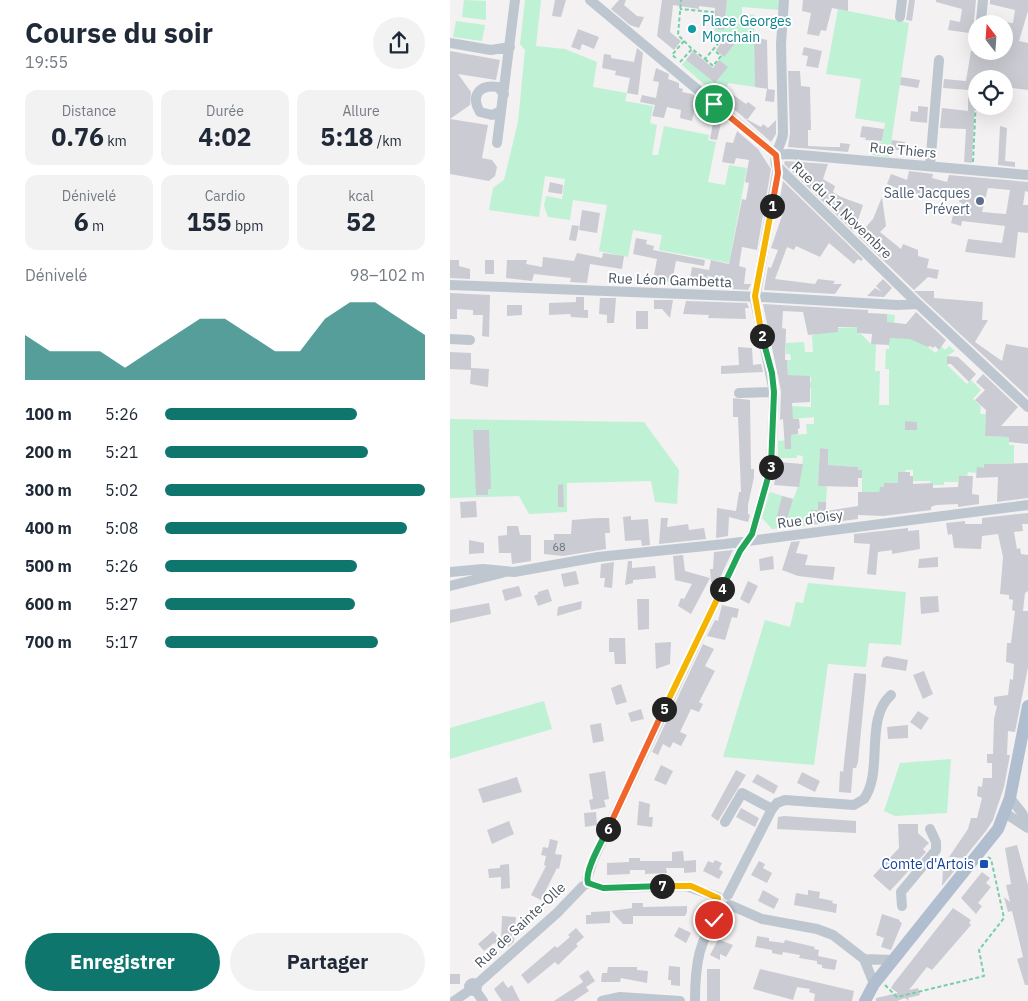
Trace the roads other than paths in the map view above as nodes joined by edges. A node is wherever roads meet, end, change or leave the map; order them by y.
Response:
1 (515, 0) edge
2 (590, 0) edge
3 (784, 0) edge
4 (902, 0) edge
5 (983, 0) edge
6 (982, 15) edge
7 (900, 17) dead end
8 (450, 43) edge
9 (510, 47) junction
10 (939, 60) dead end
11 (504, 94) junction
12 (502, 111) junction
13 (497, 143) dead end
14 (776, 155) junction
15 (930, 166) junction
16 (778, 167) junction
17 (1028, 175) edge
18 (450, 284) edge
19 (755, 296) junction
20 (918, 304) junction
21 (450, 339) edge
22 (470, 340) dead end
23 (774, 392) junction
24 (739, 393) dead end
25 (1028, 407) edge
26 (1028, 505) edge
27 (747, 541) junction
28 (450, 572) edge
29 (508, 572) junction
30 (450, 586) edge
31 (891, 695) dead end
32 (1028, 706) edge
33 (1010, 798) junction
34 (772, 809) junction
35 (1005, 813) junction
36 (724, 822) dead end
37 (1028, 827) edge
38 (930, 829) dead end
39 (586, 883) junction
40 (724, 901) junction
41 (902, 906) dead end
42 (864, 959) junction
43 (893, 960) junction
44 (876, 982) junction
45 (474, 988) junction
46 (614, 999) edge
47 (454, 1001) edge
48 (483, 1001) edge
49 (602, 1001) edge
50 (680, 1001) edge
51 (696, 1001) edge
52 (865, 1001) edge

1 - 9 street
2 - 14 street, Rue du 11 Novembre
3 - 14 street
4 - 7 street
5 - 6 street
8 - 9 street
9 - 11 street
10 - 15 street
11 - 12 street
11 - 12 street
12 - 13 street
14 - 15 street, Rue Thiers
14 - 16 street, Rue du 11 Novembre
15 - 17 street, Rue Thiers
16 - 19 street
16 - 20 street, Rue du 11 Novembre
18 - 19 street, Rue Léon Gambetta
19 - 20 street, Rue Léon Gambetta
19 - 23 street, Rue de Sainte-Olle
20 - 25 street, Rue du 11 Novembre
21 - 22 street
23 - 24 street
23 - 27 street, Rue de Sainte-Olle
26 - 27 street, Rue d'Oisy
27 - 29 street, Rue d'Oisy
27 - 39 street, Rue de Sainte-Olle
28 - 29 street, Rue d'Oisy
29 - 30 street, Rue d'Oisy
31 - 34 street
32 - 33 main road
33 - 35 main road
33 - 37 street
34 - 36 street
34 - 40 street
35 - 37 street
35 - 43 main road
38 - 41 street
39 - 40 street
39 - 45 street, Rue de Sainte-Olle
40 - 42 street
40 - 51 street
42 - 43 street
42 - 44 street
43 - 44 main road
44 - 52 main road
45 - 47 street, Rue de Sainte-Olle
45 - 48 street
46 - 49 street
46 - 50 street

